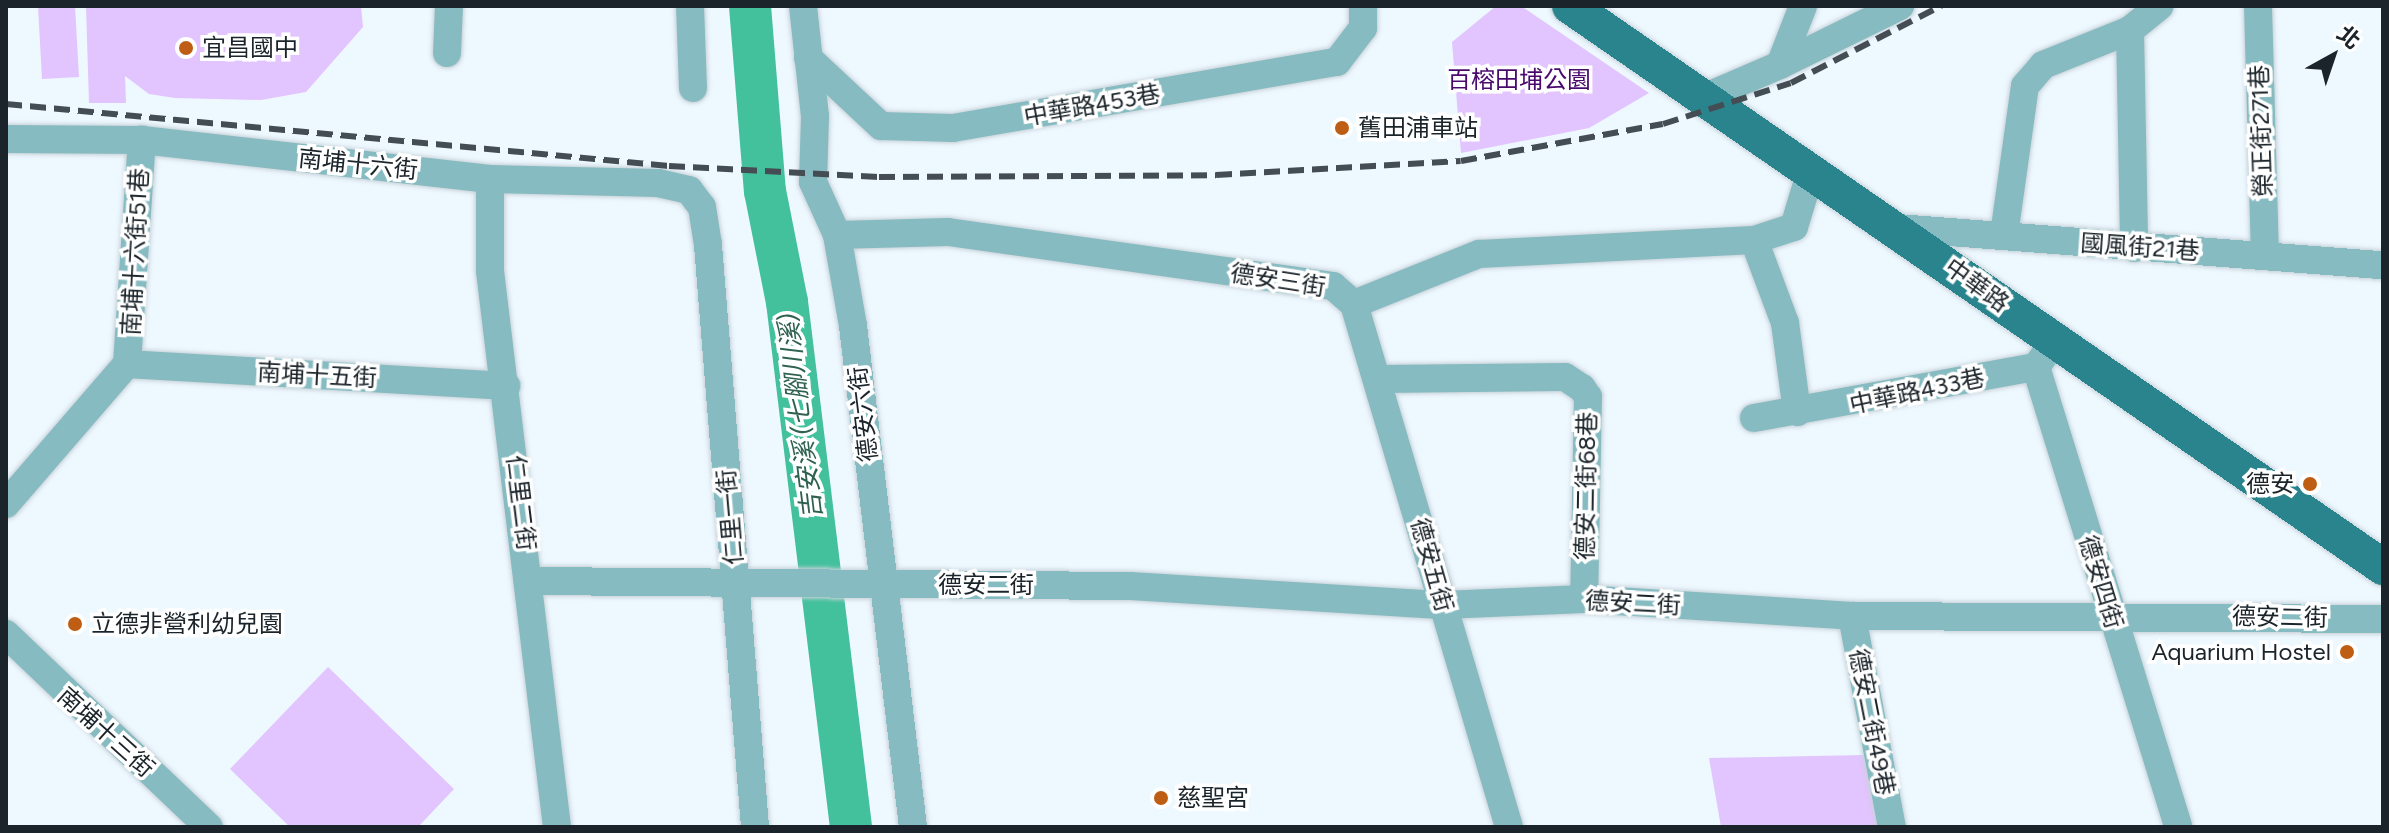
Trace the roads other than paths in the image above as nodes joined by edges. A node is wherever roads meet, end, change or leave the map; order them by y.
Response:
1 (449, 6) edge
2 (690, 6) edge
3 (803, 6) edge
4 (1363, 6) edge
5 (1570, 6) edge
6 (1803, 6) edge
7 (1900, 6) edge
8 (2160, 6) edge
9 (2258, 6) edge
10 (2130, 30) junction
11 (447, 53) dead end
12 (808, 57) junction
13 (1780, 65) junction
14 (693, 88) dead end
15 (1703, 98) junction
16 (6, 139) edge
17 (142, 140) junction
18 (1810, 174) junction
19 (490, 179) junction
20 (702, 207) joint
21 (1898, 228) junction
22 (837, 235) junction
23 (2004, 235) junction
24 (1754, 240) junction
25 (2134, 248) junction
26 (2265, 255) junction
27 (2383, 265) edge
28 (1354, 304) junction
29 (2045, 353) junction
30 (127, 364) junction
31 (1380, 379) junction
32 (506, 386) junction
33 (1797, 412) junction
34 (1754, 418) dead end
35 (6, 504) edge
36 (2383, 567) edge
37 (531, 581) junction
38 (736, 584) junction
39 (883, 585) junction
40 (1584, 599) junction
41 (1443, 605) junction
42 (2111, 615) junction
43 (1852, 616) junction
44 (2383, 619) edge
45 (6, 634) edge
46 (209, 827) edge
47 (557, 827) edge
48 (755, 827) edge
49 (913, 827) edge
50 (1509, 827) edge
51 (1892, 827) edge
52 (2178, 827) edge

1 - 11 street
2 - 14 street
3 - 12 street, 德安六街
4 - 12 street, 中華路453巷
5 - 15 main road, 中華路
6 - 13 street
7 - 13 street
8 - 10 street
9 - 26 street, 榮正街271巷
10 - 23 street
10 - 25 street
12 - 22 street, 德安六街
13 - 15 street
15 - 18 main road, 中華路
16 - 17 street, 南埔十六街
17 - 19 street, 南埔十六街
17 - 30 street, 南埔十六街51巷
18 - 21 main road, 中華路
18 - 24 street, 德安三街
19 - 20 street, 南埔十六街
19 - 32 street, 仁里二街
20 - 38 street, 仁里一街
21 - 23 street, 國風街21巷
21 - 29 main road, 中華路
22 - 28 street, 德安三街
22 - 39 street, 德安六街
23 - 25 street, 國風街21巷
24 - 28 street, 德安三街
24 - 33 street
25 - 26 street, 國風街21巷
26 - 27 street, 國風街21巷
28 - 31 street, 德安五街
29 - 33 street, 中華路433巷
29 - 36 main road, 中華路
29 - 42 street, 德安四街
30 - 32 street, 南埔十五街
30 - 35 street
31 - 40 street, 德安二街68巷
31 - 41 street, 德安五街
32 - 37 street, 仁里二街
33 - 34 street, 中華路433巷
37 - 38 street, 德安二街
37 - 47 street, 仁里二街
38 - 39 street, 德安二街
38 - 48 street, 仁里一街
39 - 41 street, 德安二街
39 - 49 street, 德安六街
40 - 41 street, 德安二街
40 - 43 street, 德安二街
41 - 50 street, 德安五街
42 - 43 street, 德安二街
42 - 44 street, 德安二街
42 - 52 street, 德安四街
43 - 51 street, 德安二街49巷
45 - 46 street, 南埔十三街

